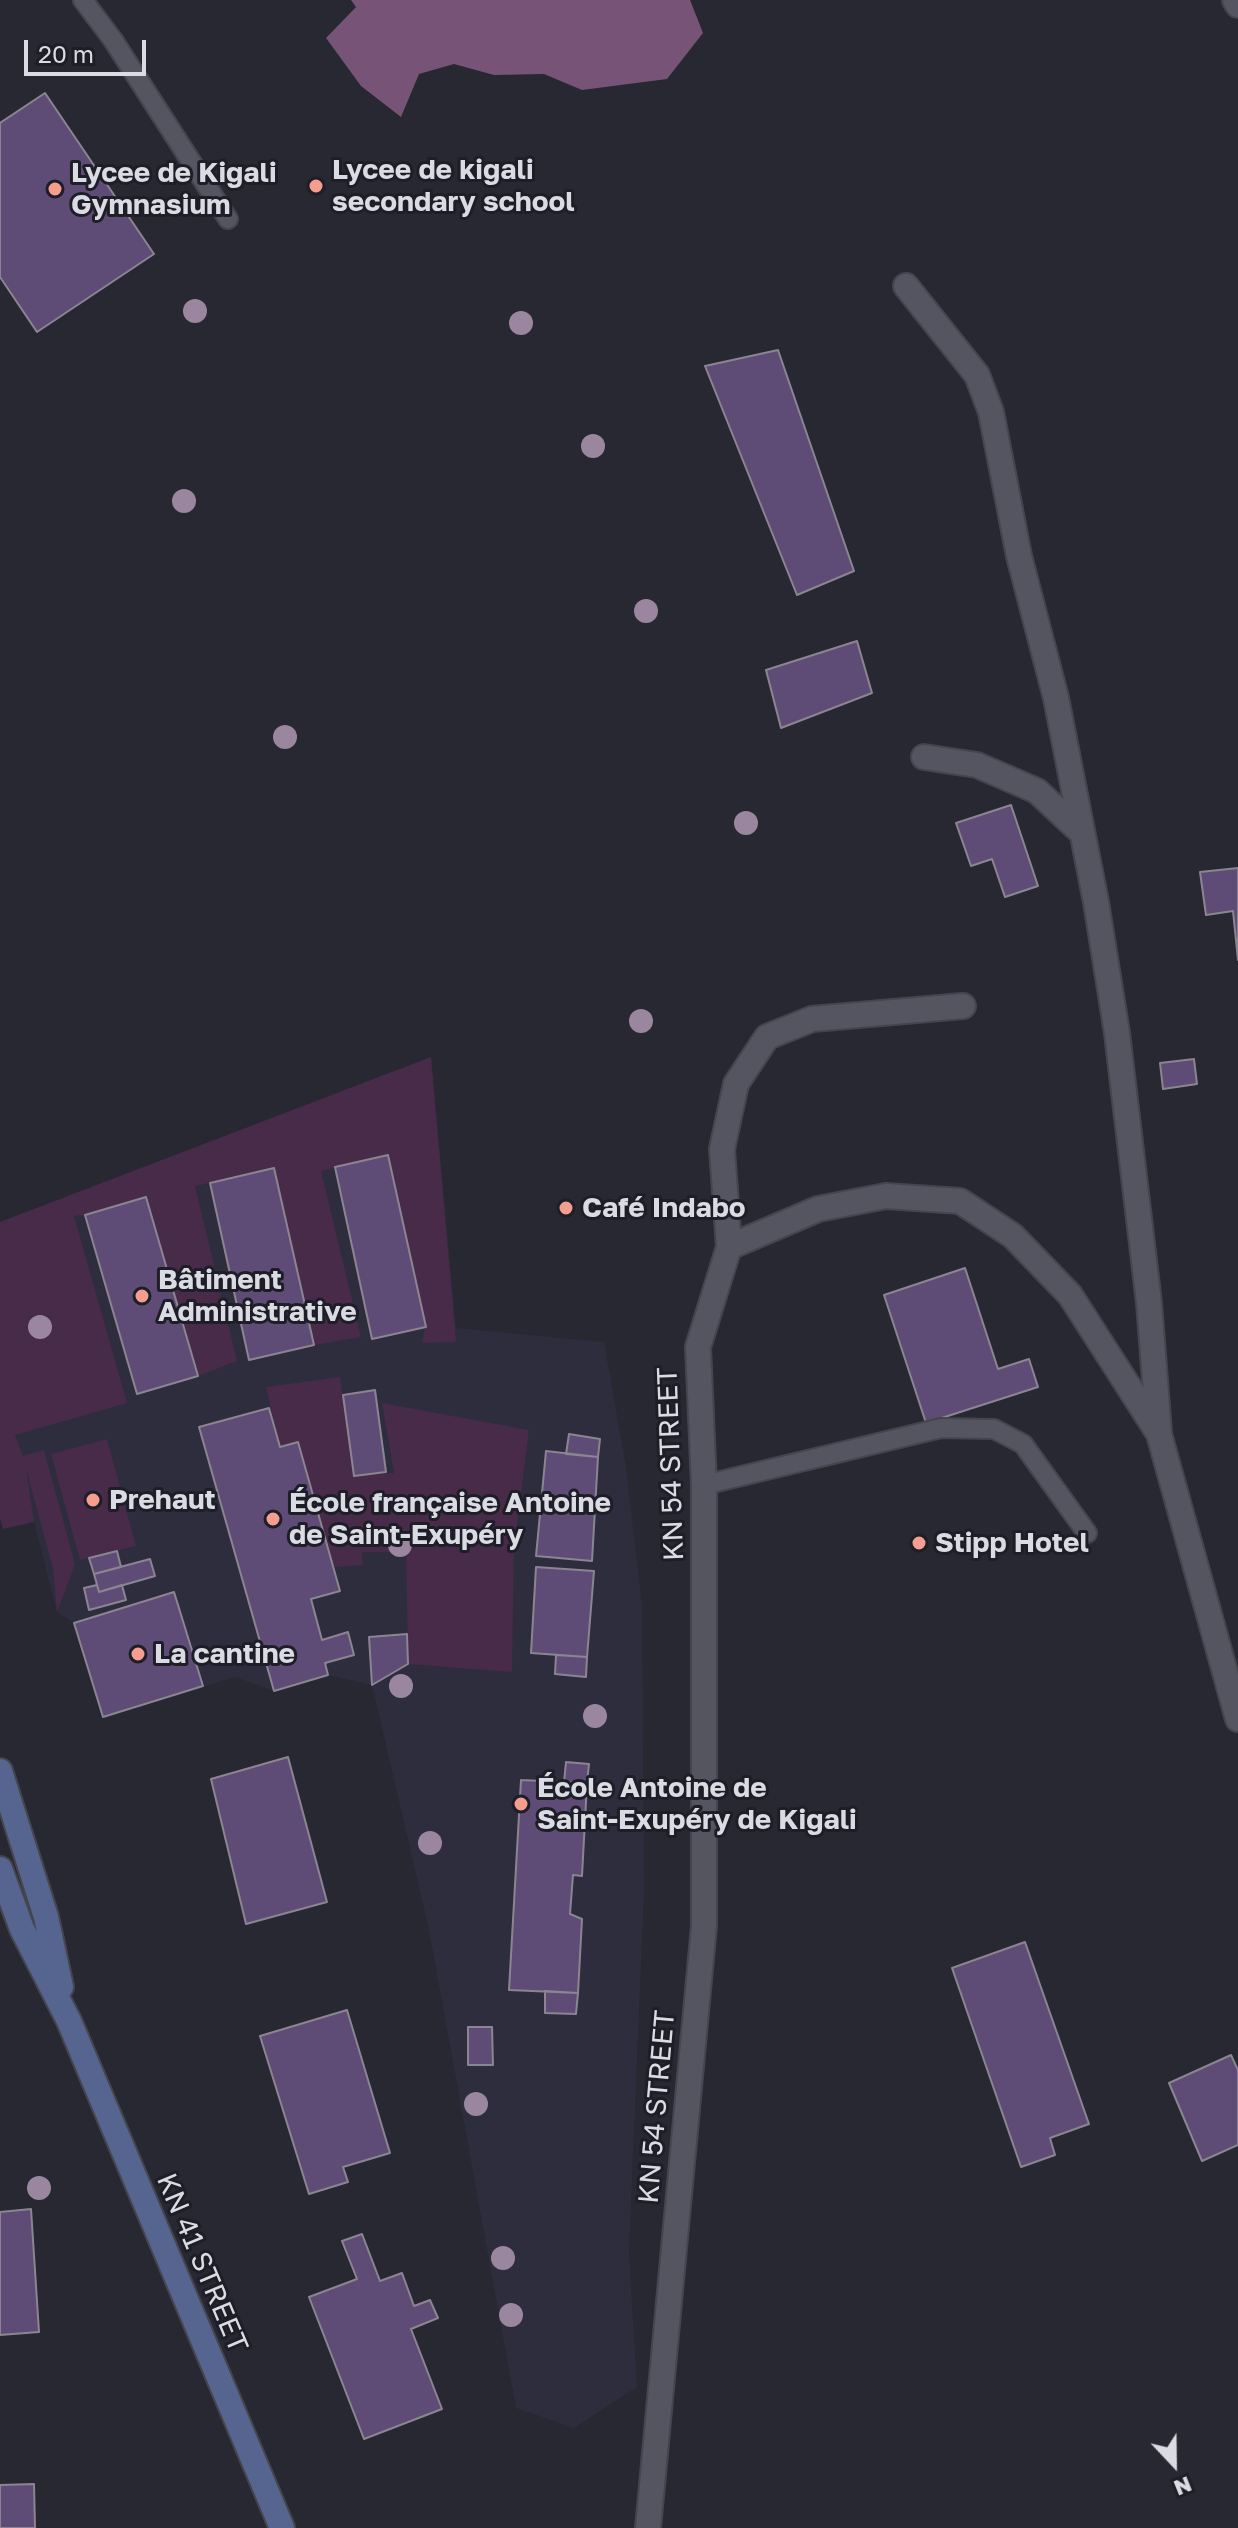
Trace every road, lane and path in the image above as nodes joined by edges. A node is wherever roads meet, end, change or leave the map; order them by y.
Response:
1 (83, 0) edge
2 (1235, 0) edge
3 (1238, 5) edge
4 (228, 219) dead end
5 (906, 286) dead end
6 (924, 757) dead end
7 (1082, 833) junction
8 (963, 1006) dead end
9 (729, 1247) junction
10 (1159, 1434) junction
11 (704, 1485) junction
12 (1087, 1533) dead end
13 (1238, 1719) edge
14 (0, 1771) edge
15 (0, 1869) edge
16 (69, 2021) junction
17 (282, 2528) edge
18 (648, 2528) edge

1 - 4 lane
2 - 3 street
5 - 7 street
6 - 7 street
7 - 10 street
8 - 9 street
9 - 10 street
9 - 11 street, KN 54 STREET
10 - 13 street
11 - 12 lane
11 - 18 street, KN 54 STREET
14 - 16 main road, KN 41 STREET
15 - 16 main road, KN 41 STREET
16 - 17 main road, KN 41 STREET

